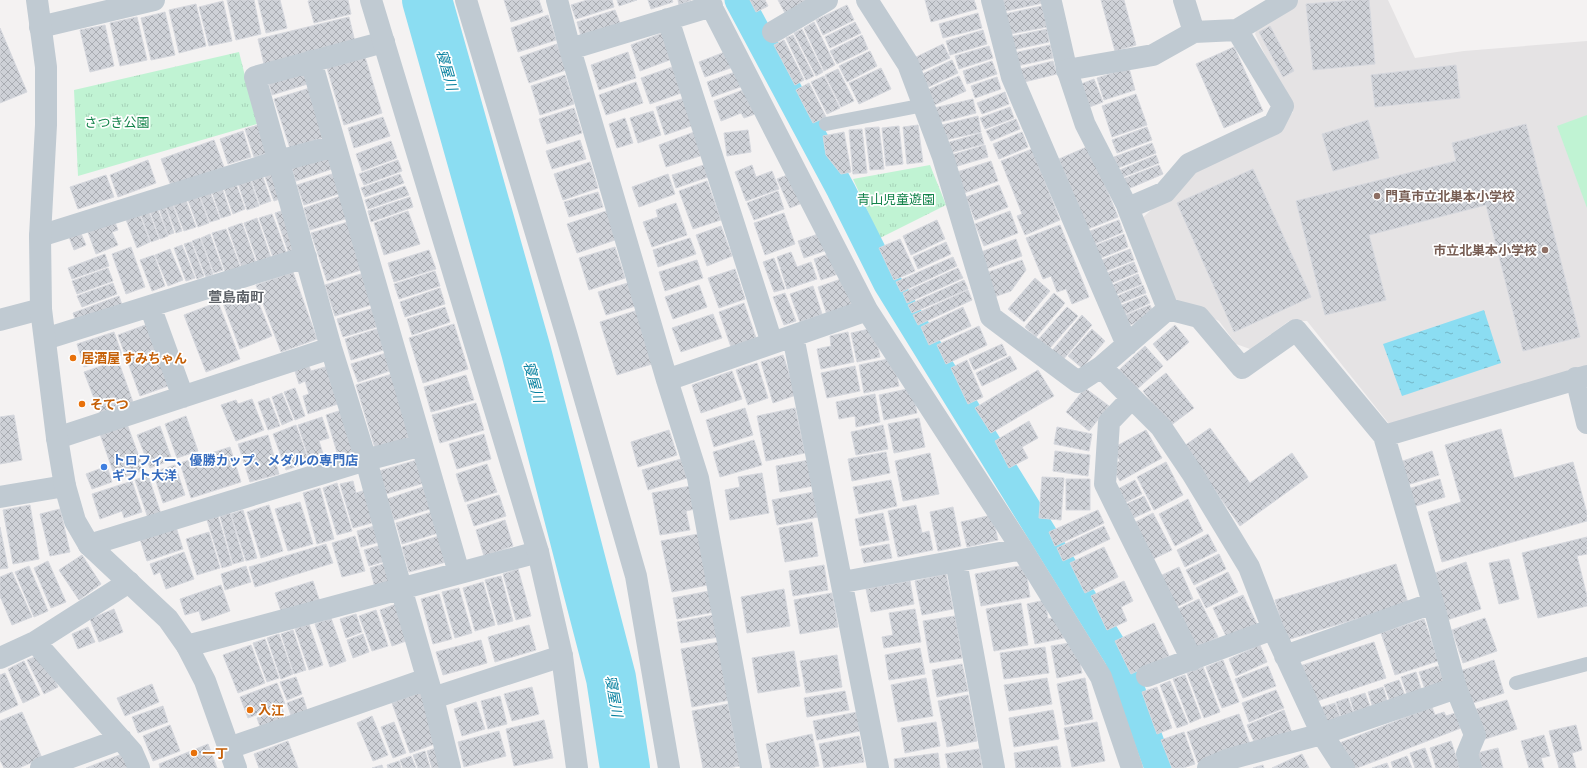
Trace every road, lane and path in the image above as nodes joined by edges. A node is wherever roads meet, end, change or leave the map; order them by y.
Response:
1 (37, 0) edge
2 (154, 0) edge
3 (372, 0) edge
4 (466, 0) edge
5 (557, 0) edge
6 (827, 0) edge
7 (992, 0) edge
8 (1051, 0) edge
9 (1184, 0) edge
10 (1287, 0) edge
11 (873, 2) edge
12 (710, 3) edge
13 (668, 19) junction
14 (40, 27) junction
15 (1237, 30) junction
16 (773, 32) dead end
17 (1194, 32) junction
18 (384, 42) junction
19 (570, 49) junction
20 (311, 61) junction
21 (1067, 70) junction
22 (924, 105) junction
23 (826, 124) dead end
24 (335, 146) junction
25 (278, 161) junction
26 (1128, 208) junction
27 (40, 236) junction
28 (306, 257) junction
29 (150, 306) junction
30 (41, 309) junction
31 (1168, 309) junction
32 (867, 310) junction
33 (0, 320) edge
34 (793, 336) junction
35 (45, 339) junction
36 (772, 343) junction
37 (1127, 345) junction
38 (331, 348) junction
39 (1100, 367) junction
40 (1582, 377) edge
41 (667, 380) junction
42 (183, 397) junction
43 (1132, 398) junction
44 (1587, 423) edge
45 (1384, 436) junction
46 (57, 438) junction
47 (422, 445) junction
48 (366, 460) junction
49 (65, 486) junction
50 (0, 496) edge
51 (89, 545) junction
52 (1022, 548) junction
53 (538, 552) junction
54 (956, 561) junction
55 (459, 573) junction
56 (129, 582) junction
57 (843, 582) junction
58 (401, 588) junction
59 (1433, 603) junction
60 (1273, 630) junction
61 (35, 642) junction
62 (186, 646) junction
63 (562, 656) junction
64 (1285, 656) junction
65 (0, 658) edge
66 (1192, 660) junction
67 (1587, 664) edge
68 (1147, 676) dead end
69 (1516, 684) dead end
70 (430, 688) junction
71 (1456, 688) junction
72 (1322, 734) junction
73 (121, 739) junction
74 (229, 748) junction
75 (1230, 764) edge
76 (41, 768) edge
77 (139, 768) edge
78 (236, 768) edge
79 (450, 768) edge
80 (577, 768) edge
81 (669, 768) edge
82 (751, 768) edge
83 (878, 768) edge
84 (994, 768) edge
85 (1132, 768) edge
86 (1208, 768) edge
87 (1344, 768) edge
88 (1471, 768) edge

1 - 14 street
2 - 14 street
3 - 18 street
4 - 81 street
5 - 19 street
6 - 16 street
7 - 37 street
8 - 21 street
9 - 17 street
10 - 15 street
11 - 22 street
12 - 13 street
12 - 32 street
13 - 19 street
13 - 36 street
14 - 27 street
15 - 17 street
15 - 26 street
17 - 21 street
18 - 20 street
18 - 53 street
19 - 41 street
20 - 24 street
20 - 25 street
21 - 26 street
22 - 23 lane
22 - 39 street
24 - 25 street
24 - 47 street
25 - 27 street
25 - 28 street
26 - 31 street
27 - 30 street
28 - 29 street
28 - 38 street
29 - 35 street
29 - 42 street
30 - 33 street
30 - 35 street
31 - 37 street
31 - 45 street
32 - 34 street
32 - 52 street
34 - 36 street
34 - 57 street
35 - 46 street
36 - 41 street
37 - 39 street
38 - 42 street
38 - 48 street
39 - 43 street
40 - 44 street
40 - 45 street
41 - 82 street
42 - 46 street
43 - 60 street
43 - 66 street
45 - 59 street
46 - 49 street
47 - 48 street
47 - 55 street
48 - 51 street
48 - 58 street
49 - 50 street
49 - 51 street
51 - 56 street
52 - 54 street
52 - 85 street
53 - 55 street
53 - 63 street
54 - 57 street
54 - 84 street
55 - 58 street
56 - 61 street
56 - 62 street
57 - 83 street
58 - 62 street
58 - 70 street
59 - 64 street
59 - 71 street
60 - 64 street
60 - 66 street
61 - 65 street
61 - 73 street
62 - 74 street
63 - 70 street
63 - 80 street
64 - 72 street
66 - 68 street
67 - 69 lane
70 - 74 street
70 - 79 street
71 - 72 street
71 - 88 street
72 - 75 street
72 - 87 street
73 - 76 street
73 - 77 street
74 - 78 street
75 - 86 street

